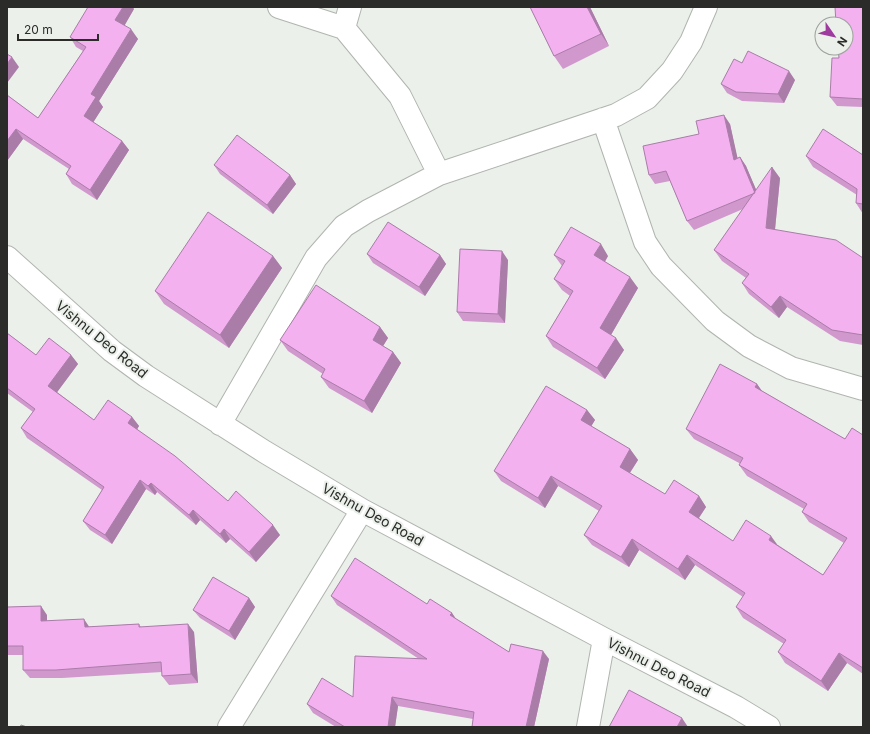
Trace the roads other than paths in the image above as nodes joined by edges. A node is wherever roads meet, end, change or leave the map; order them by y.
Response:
1 (279, 7) edge
2 (350, 7) edge
3 (706, 7) edge
4 (344, 28) junction
5 (603, 119) junction
6 (439, 174) junction
7 (7, 257) edge
8 (863, 389) edge
9 (220, 424) junction
10 (362, 510) junction
11 (604, 639) junction
12 (229, 727) edge
13 (588, 727) edge
14 (769, 727) edge

1 - 4 street
2 - 4 street
3 - 5 street
4 - 6 street
5 - 6 street
5 - 8 street
6 - 9 street
7 - 9 street, Vishnu Deo Road
9 - 10 street, Vishnu Deo Road
10 - 11 street, Vishnu Deo Road
10 - 12 street
11 - 13 street
11 - 14 street, Vishnu Deo Road

